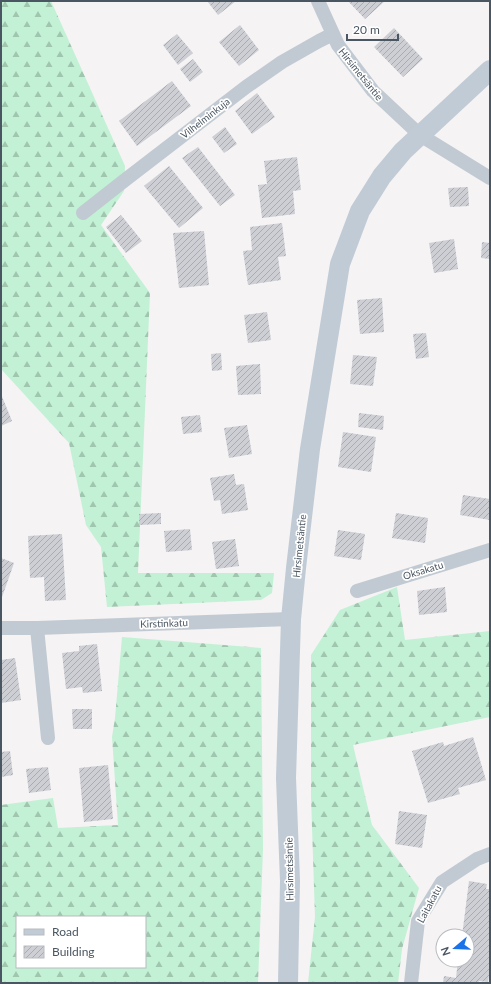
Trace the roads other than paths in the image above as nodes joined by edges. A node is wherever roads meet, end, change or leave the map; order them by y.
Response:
1 (318, 1) edge
2 (333, 34) junction
3 (490, 70) edge
4 (420, 136) junction
5 (490, 178) edge
6 (84, 213) dead end
7 (490, 550) edge
8 (356, 591) dead end
9 (291, 619) junction
10 (1, 628) edge
11 (37, 628) junction
12 (48, 738) dead end
13 (490, 854) edge
14 (288, 983) edge
15 (411, 983) edge

1 - 2 street, Hirsimetsäntie
2 - 4 street, Hirsimetsäntie
2 - 6 street, Vilhelminkuja
3 - 4 street, Hirsimetsäntie
4 - 5 street
4 - 9 street, Hirsimetsäntie
7 - 8 street, Oksakatu
9 - 11 street, Kirstinkatu
9 - 14 street, Hirsimetsäntie
10 - 11 street, Kirstinkatu
11 - 12 street
13 - 15 street, Laitakatu

